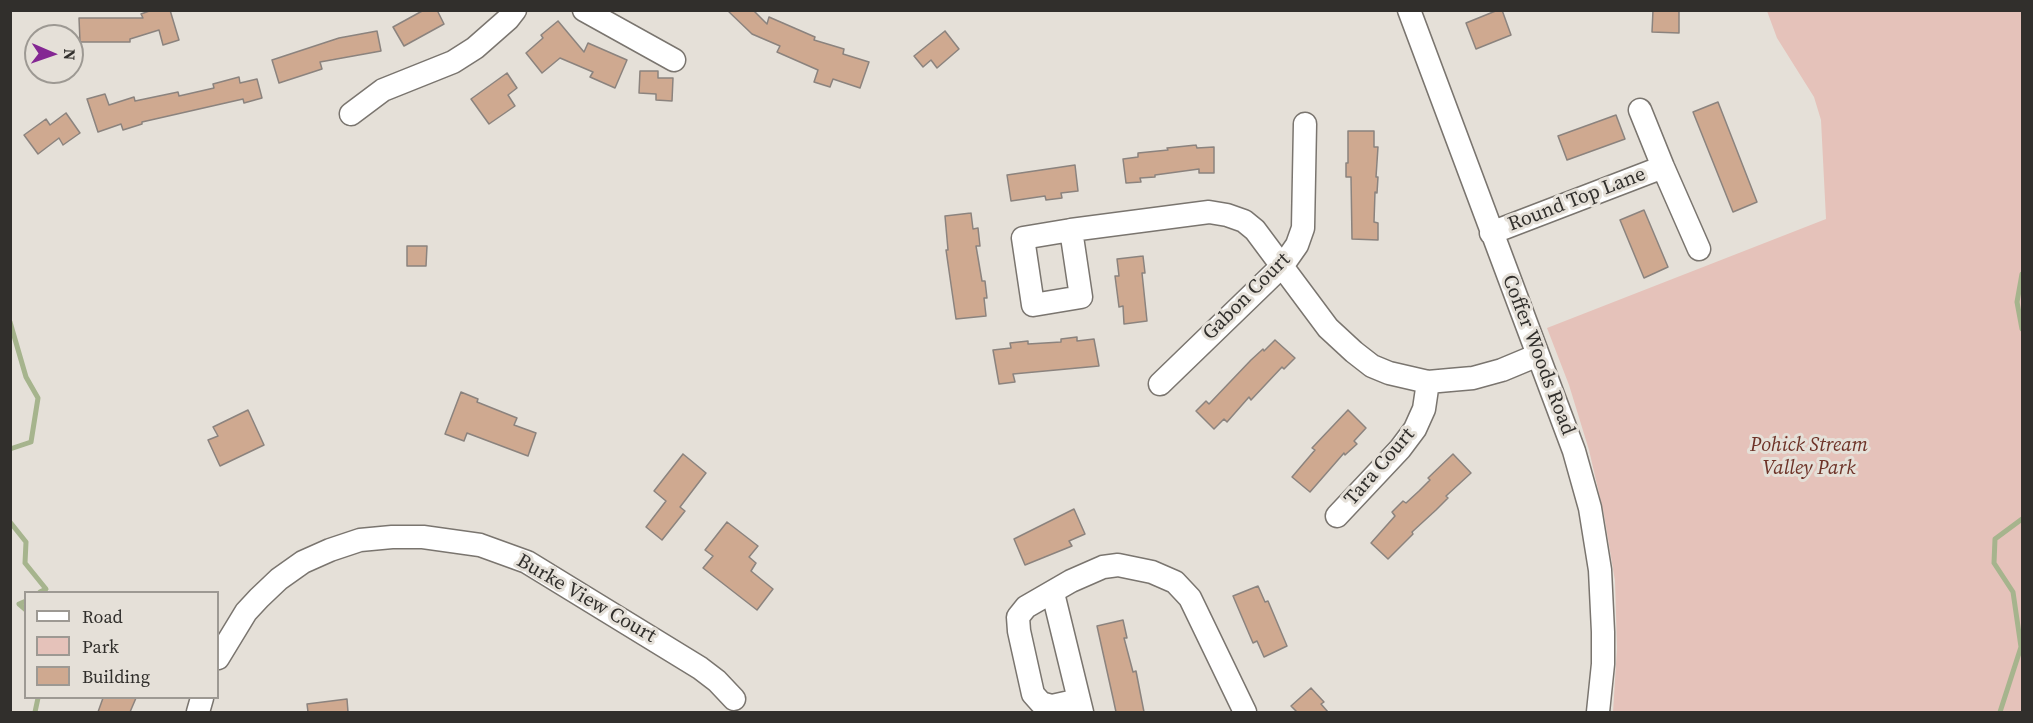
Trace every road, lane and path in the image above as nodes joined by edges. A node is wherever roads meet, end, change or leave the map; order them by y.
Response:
1 (515, 10) edge
2 (584, 10) edge
3 (1409, 10) edge
4 (674, 60) dead end
5 (1640, 110) dead end
6 (351, 114) dead end
7 (1305, 124) dead end
8 (1663, 167) junction
9 (1071, 230) dead end
10 (1491, 233) junction
11 (1699, 249) dead end
12 (1283, 265) junction
13 (1538, 355) junction
14 (1428, 382) junction
15 (1160, 384) dead end
16 (1337, 516) dead end
17 (1053, 593) junction
18 (219, 656) edge
19 (734, 699) dead end
20 (1080, 706) edge
21 (1245, 712) edge
22 (1598, 712) edge

1 - 6 street
2 - 4 street
3 - 10 street, Coffer Woods Road
5 - 8 street, Round Top Lane
7 - 12 street, Gabon Court
8 - 10 street, Round Top Lane
8 - 11 street, Round Top Lane
9 - 12 street
10 - 13 street, Coffer Woods Road
12 - 14 street
12 - 15 street, Gabon Court
13 - 14 street
13 - 22 street, Coffer Woods Road
14 - 16 street, Tara Court
17 - 20 street
17 - 20 street
17 - 21 street
18 - 19 street, Burke View Court

